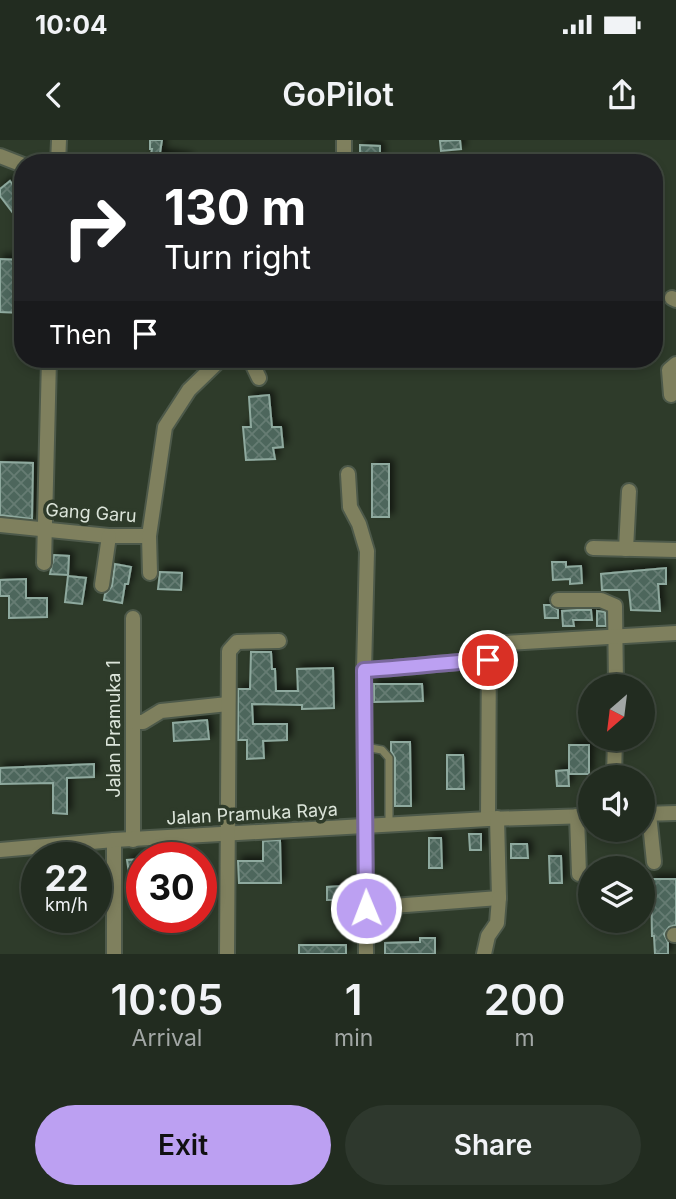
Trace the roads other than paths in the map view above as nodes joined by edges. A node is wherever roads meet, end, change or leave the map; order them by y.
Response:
1 (676, 364) edge
2 (49, 368) edge
3 (212, 368) edge
4 (254, 368) edge
5 (259, 377) dead end
6 (671, 396) dead end
7 (348, 474) dead end
8 (629, 491) dead end
9 (0, 525) edge
10 (44, 530) junction
11 (109, 536) junction
12 (149, 536) junction
13 (593, 548) dead end
14 (626, 549) junction
15 (676, 550) edge
16 (44, 563) dead end
17 (150, 573) dead end
18 (102, 585) dead end
19 (558, 600) dead end
20 (133, 618) dead end
21 (676, 633) edge
22 (617, 635) junction
23 (279, 641) dead end
24 (488, 660) junction
25 (364, 670) junction
26 (616, 674) edge
27 (228, 704) junction
28 (133, 722) junction
29 (365, 747) junction
30 (676, 813) edge
31 (655, 814) edge
32 (578, 816) edge
33 (492, 819) junction
34 (389, 825) junction
35 (365, 827) junction
36 (228, 834) junction
37 (114, 840) junction
38 (134, 840) junction
39 (0, 850) edge
40 (499, 898) junction
41 (366, 908) junction
42 (114, 954) edge
43 (227, 954) edge
44 (366, 954) edge
45 (484, 954) edge

1 - 6 street
2 - 10 street
3 - 12 street, Gang Garu
4 - 5 street
7 - 25 street
8 - 14 street
9 - 10 street, Gang Garu
10 - 11 street, Gang Garu
10 - 16 street
11 - 12 street, Gang Garu
11 - 18 street
12 - 17 street
13 - 14 street
14 - 15 street
19 - 22 street
20 - 28 street, Jalan Pramuka 1
21 - 22 street
22 - 24 street
22 - 26 street
23 - 27 street
24 - 25 street
24 - 33 street
25 - 29 street
27 - 28 street
27 - 36 street
28 - 38 street, Jalan Pramuka 1
29 - 34 lane
29 - 35 street
30 - 31 street
32 - 33 street, Jalan Pramuka Raya
33 - 34 street, Jalan Pramuka Raya
33 - 40 street
34 - 35 street, Jalan Pramuka Raya
35 - 36 street, Jalan Pramuka Raya
35 - 41 street
36 - 38 street, Jalan Pramuka Raya
36 - 43 street
37 - 38 street, Jalan Pramuka Raya
37 - 39 street, Jalan Pramuka Raya
37 - 42 street
40 - 41 street
40 - 45 street
41 - 44 street

